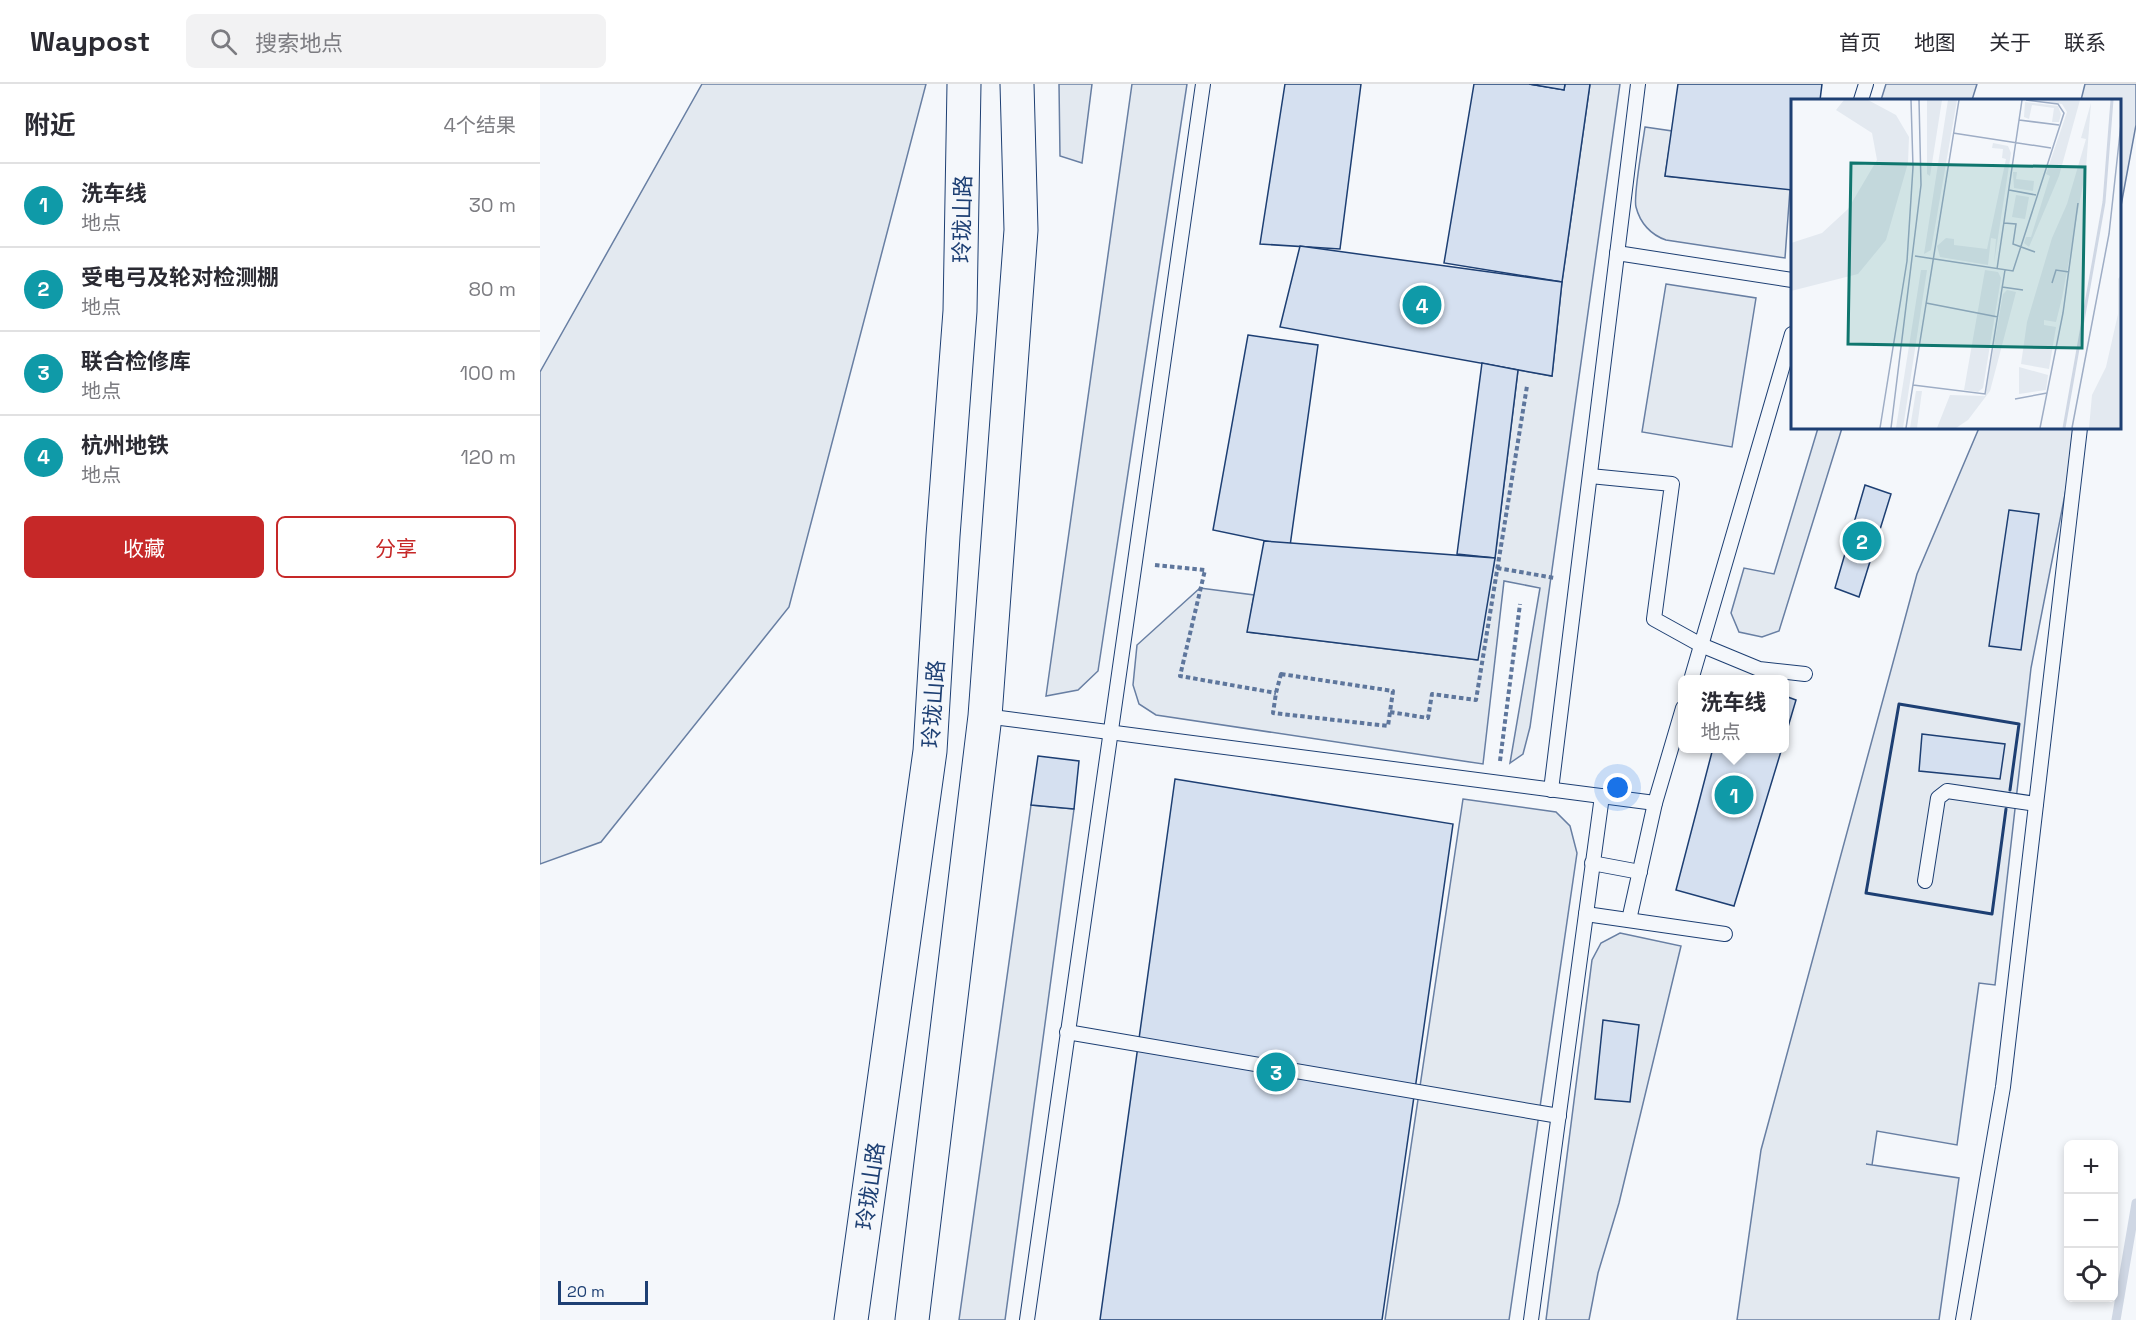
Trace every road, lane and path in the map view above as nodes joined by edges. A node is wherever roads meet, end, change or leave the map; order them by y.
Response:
1 (964, 84) edge
2 (1017, 84) edge
3 (1203, 84) edge
4 (1638, 84) edge
5 (1866, 84) edge
6 (1861, 99) edge
7 (1617, 253) junction
8 (1791, 280) edge
9 (1791, 337) edge
10 (1527, 386) dead end
11 (2080, 429) edge
12 (1590, 476) junction
13 (1133, 562) junction
14 (1497, 568) junction
15 (1577, 582) junction
16 (1520, 604) dead end
17 (1701, 645) junction
18 (1805, 674) dead end
19 (1692, 675) edge
20 (1276, 693) junction
21 (1390, 712) junction
22 (985, 716) junction
23 (1678, 725) edge
24 (1109, 732) junction
25 (1497, 783) junction
26 (1551, 790) junction
27 (1602, 796) junction
28 (1655, 803) junction
29 (2036, 804) junction
30 (1592, 863) junction
31 (1640, 872) junction
32 (1925, 881) dead end
33 (1586, 914) junction
34 (1629, 921) junction
35 (1725, 934) dead end
36 (1067, 1032) junction
37 (1559, 1116) junction
38 (851, 1320) edge
39 (912, 1320) edge
40 (1027, 1320) edge
41 (1531, 1320) edge
42 (1963, 1320) edge

1 - 38 main road, 玲珑山路
2 - 22 main road
3 - 13 lane
4 - 7 lane
5 - 6 lane
7 - 8 lane
7 - 12 lane
9 - 17 lane
10 - 14 path
11 - 29 lane
12 - 15 lane
12 - 17 lane
13 - 20 path
13 - 24 lane
14 - 15 path
14 - 21 path
15 - 26 lane
16 - 25 path
17 - 18 lane
17 - 19 lane
20 - 21 path
20 - 21 path
22 - 24 lane
22 - 39 main road
23 - 28 lane
24 - 25 lane
24 - 36 lane
25 - 26 lane
26 - 27 lane
27 - 28 lane
27 - 30 lane
28 - 31 lane
29 - 32 lane
29 - 42 lane
30 - 31 lane
30 - 33 lane
31 - 34 lane
33 - 34 lane
33 - 37 lane
34 - 35 lane
36 - 37 lane
36 - 40 lane
37 - 41 lane

